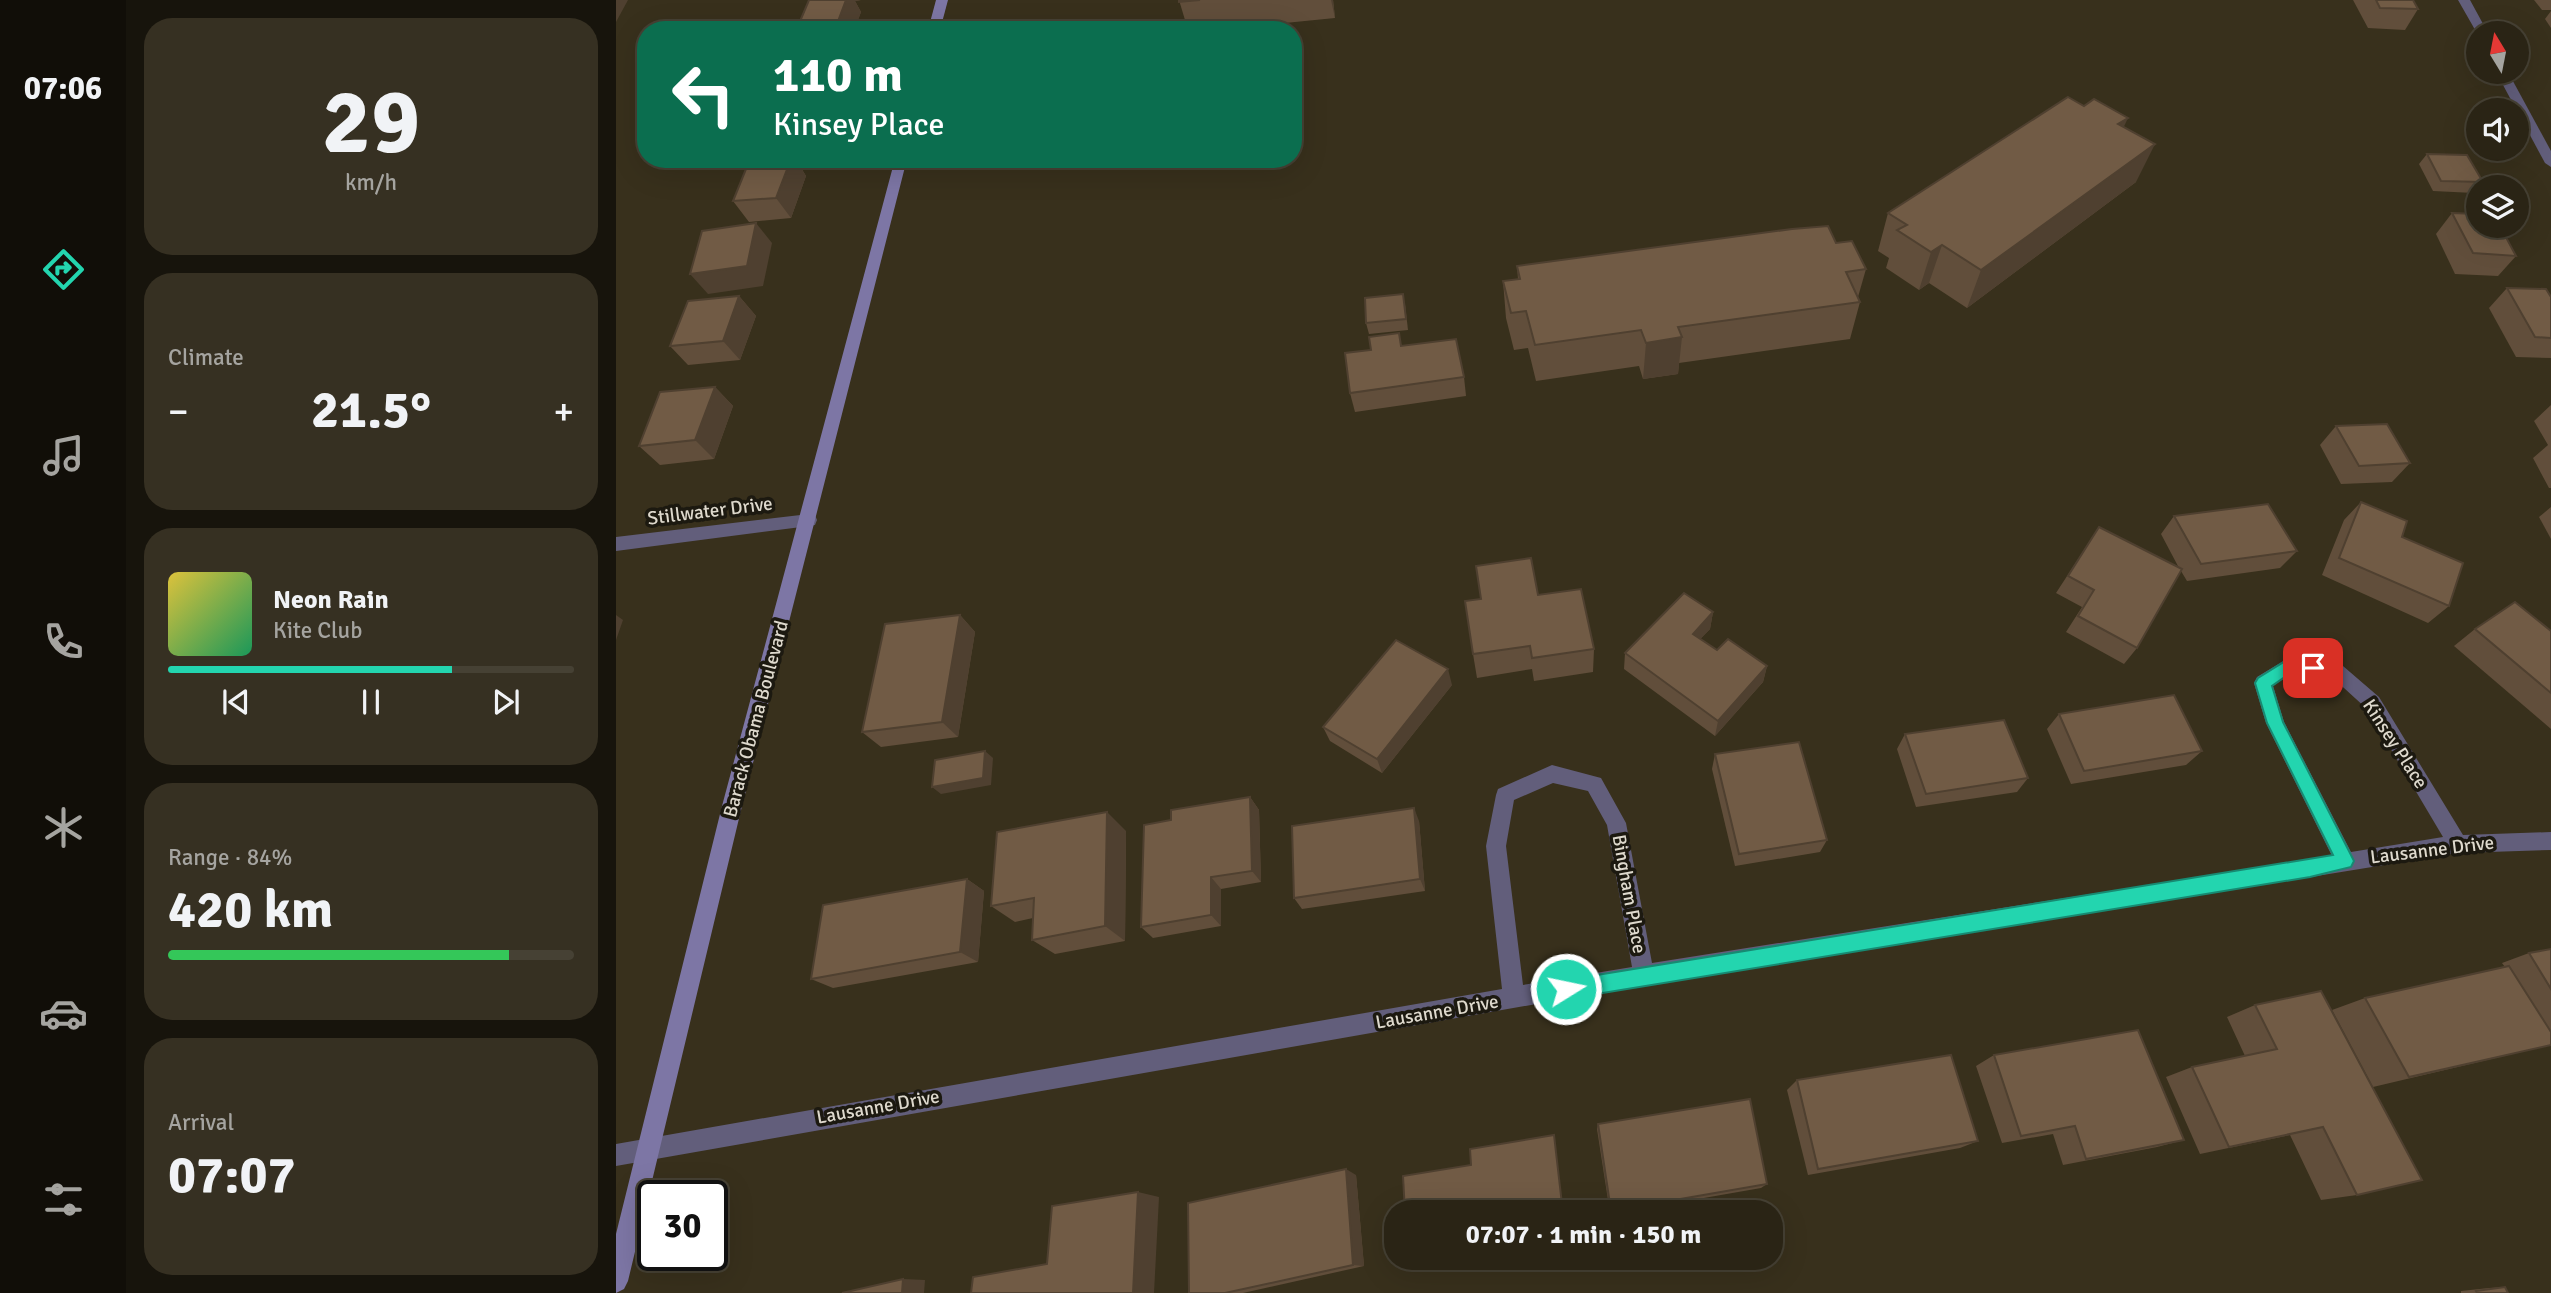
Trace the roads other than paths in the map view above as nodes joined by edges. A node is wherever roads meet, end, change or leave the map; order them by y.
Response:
1 (942, 0) edge
2 (2464, 0) edge
3 (936, 21) edge
4 (2475, 21) edge
5 (2508, 84) edge
6 (2551, 163) edge
7 (899, 168) edge
8 (809, 520) junction
9 (616, 544) edge
10 (2551, 841) edge
11 (2458, 844) junction
12 (2345, 861) junction
13 (1644, 975) junction
14 (1514, 999) junction
15 (649, 1150) junction
16 (616, 1155) edge
17 (616, 1281) edge

1 - 3 main road
2 - 4 street
5 - 6 street
7 - 8 main road, Barack Obama Boulevard
8 - 9 street, Stillwater Drive
8 - 15 main road, Barack Obama Boulevard
10 - 11 street, Lausanne Drive
11 - 12 street, Lausanne Drive
11 - 12 street, Kinsey Place
12 - 13 street, Lausanne Drive
13 - 14 street, Lausanne Drive
13 - 14 street, Bingham Place
14 - 15 street, Lausanne Drive
15 - 16 street, Lausanne Drive
15 - 17 main road, Barack Obama Boulevard

